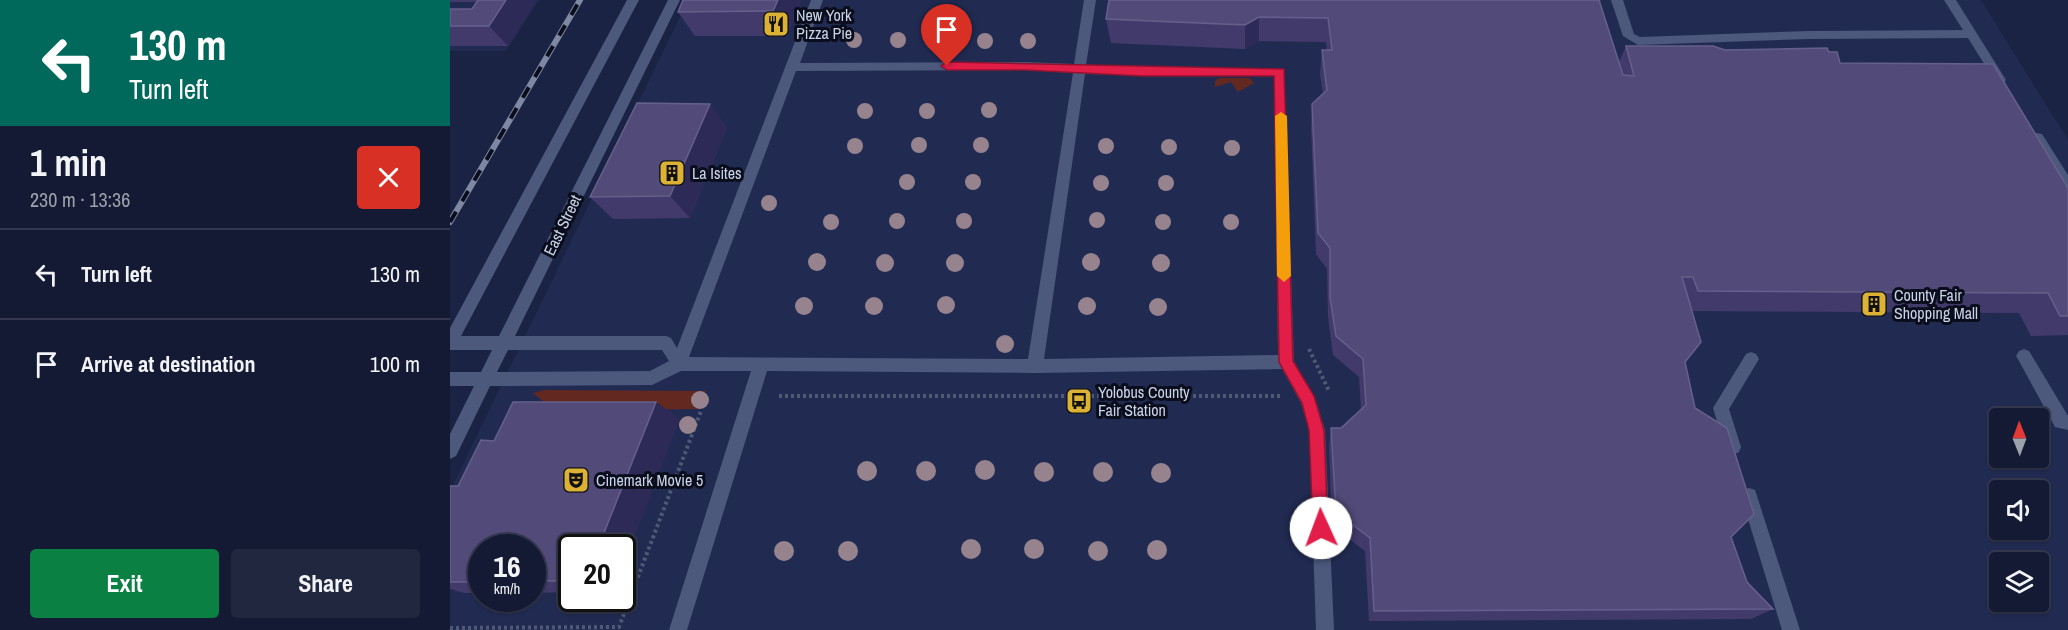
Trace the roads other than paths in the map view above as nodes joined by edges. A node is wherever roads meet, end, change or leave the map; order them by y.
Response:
1 (633, 0) edge
2 (674, 0) edge
3 (817, 0) edge
4 (1090, 0) edge
5 (1617, 0) edge
6 (1950, 0) edge
7 (1970, 34) junction
8 (791, 67) junction
9 (1080, 68) junction
10 (2007, 91) edge
11 (2031, 129) edge
12 (2068, 186) edge
13 (450, 343) edge
14 (504, 343) junction
15 (2024, 356) dead end
16 (1751, 359) dead end
17 (1286, 362) junction
18 (679, 364) junction
19 (761, 365) junction
20 (1035, 366) junction
21 (450, 379) edge
22 (486, 379) junction
23 (2068, 423) edge
24 (450, 451) edge
25 (1737, 459) edge
26 (1744, 480) edge
27 (678, 630) edge
28 (1325, 630) edge
29 (1791, 630) edge

1 - 13 street
2 - 14 street, East Street
3 - 8 street
4 - 9 street
5 - 7 street
6 - 7 street
7 - 10 street
8 - 9 street
8 - 18 street
9 - 17 street
9 - 20 street
11 - 12 street
13 - 14 street
14 - 18 street
14 - 22 street, East Street
15 - 23 street
16 - 25 street
17 - 20 street
17 - 28 street
18 - 19 street
18 - 22 street
19 - 20 street
19 - 27 street
21 - 22 street
22 - 24 street, East Street
26 - 29 street

